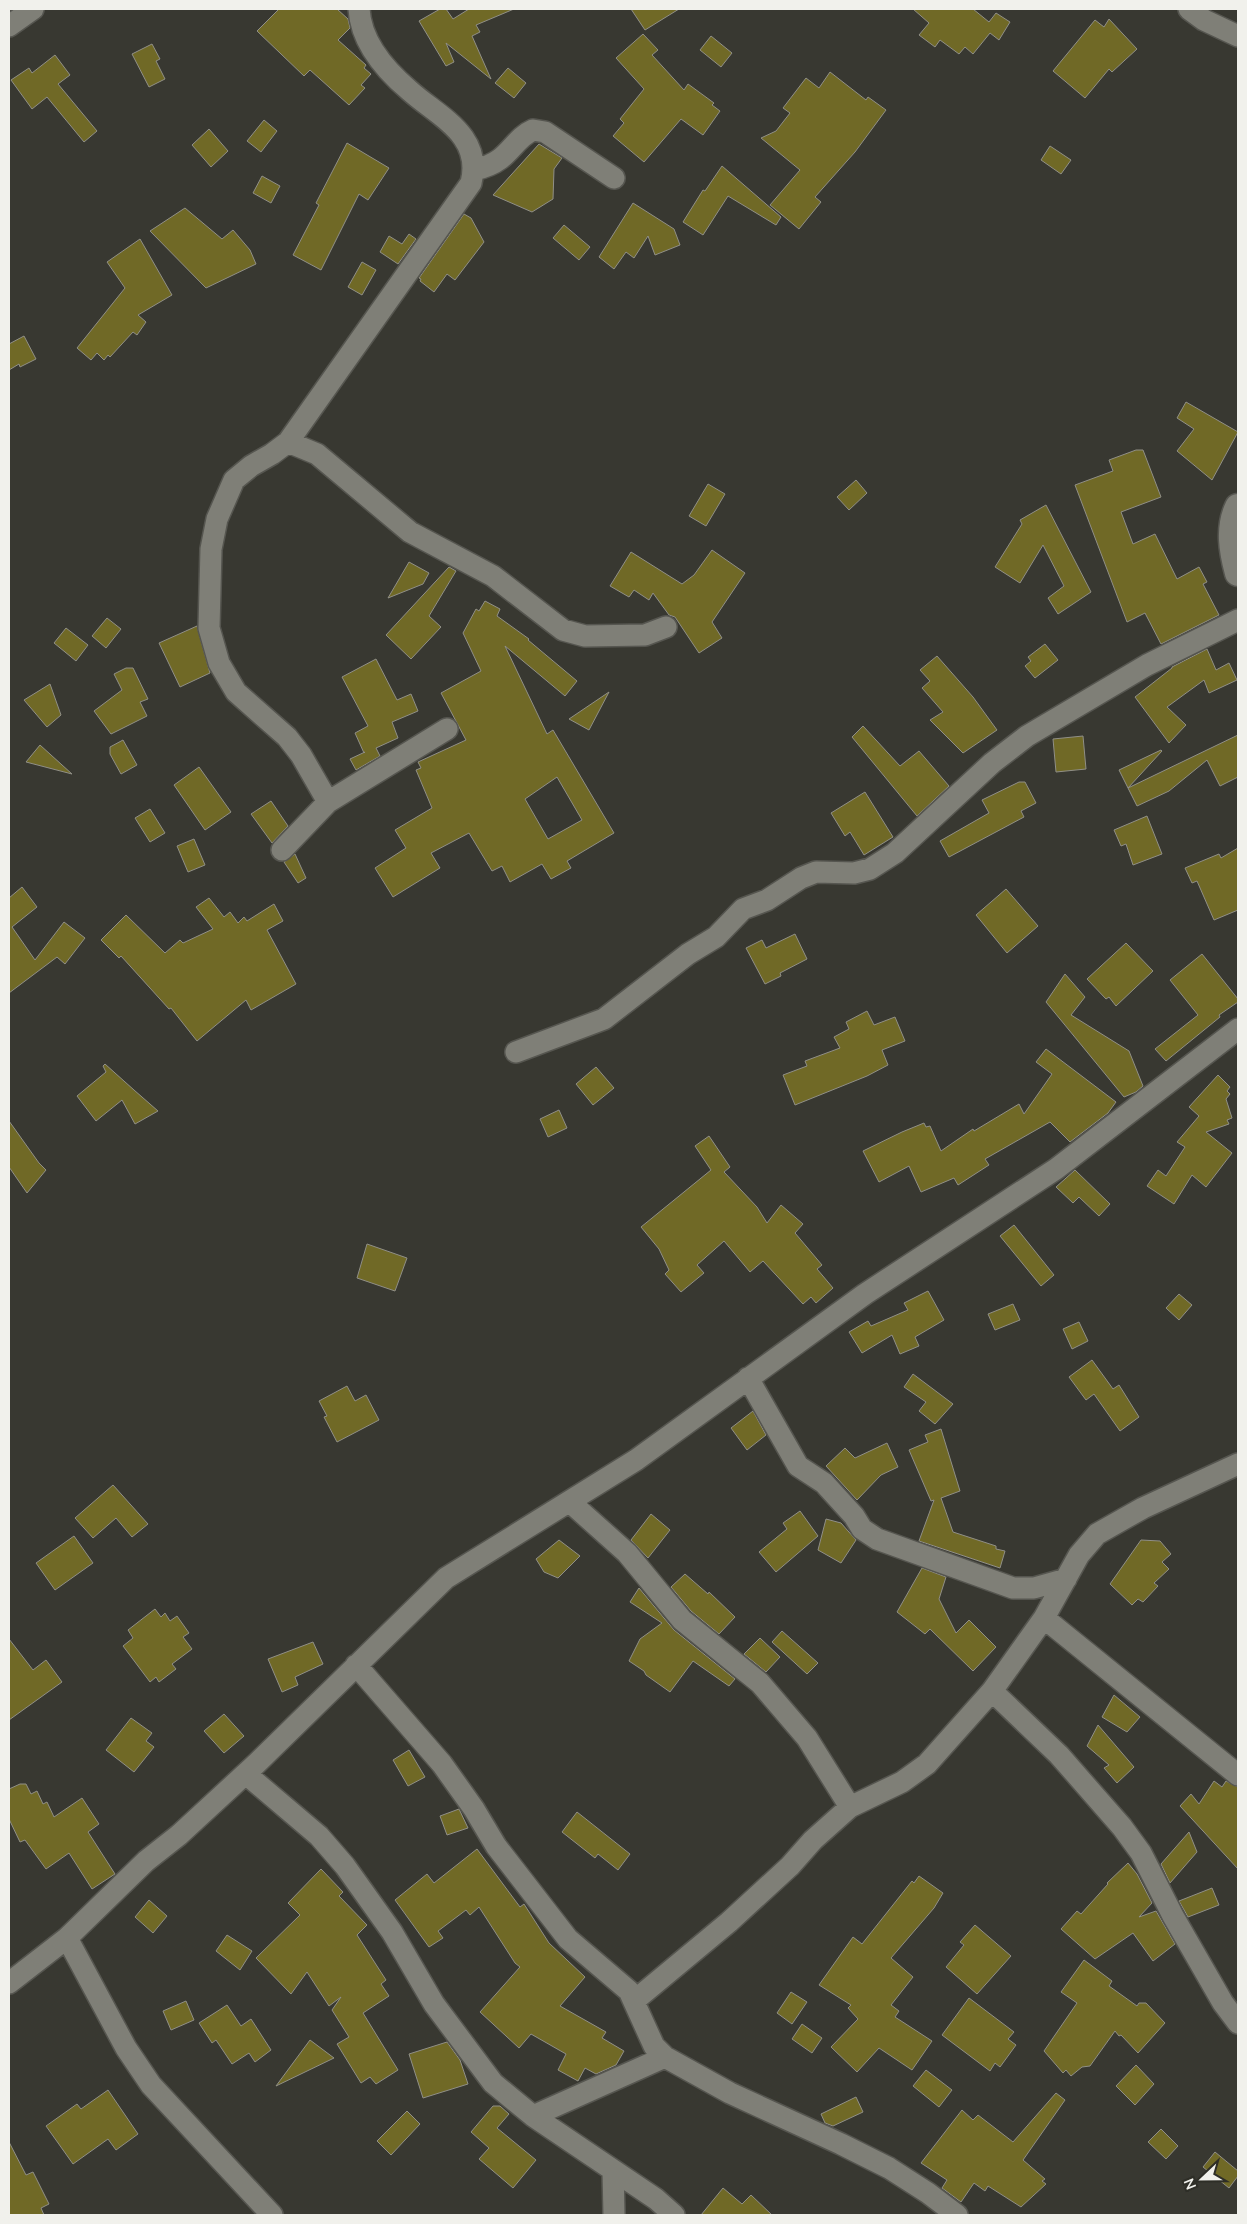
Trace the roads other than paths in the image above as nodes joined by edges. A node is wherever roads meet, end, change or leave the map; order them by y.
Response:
1 (33, 9) edge
2 (358, 9) edge
3 (1189, 9) edge
4 (9, 26) edge
5 (1238, 36) edge
6 (474, 170) junction
7 (614, 178) dead end
8 (288, 442) junction
9 (1238, 507) edge
10 (1238, 573) edge
11 (1238, 620) edge
12 (666, 627) dead end
13 (447, 729) dead end
14 (328, 802) junction
15 (282, 850) dead end
16 (1238, 1029) edge
17 (516, 1052) dead end
18 (748, 1378) junction
19 (1238, 1464) edge
20 (570, 1502) junction
21 (1066, 1579) junction
22 (1044, 1618) junction
23 (356, 1665) junction
24 (992, 1691) junction
25 (246, 1774) junction
26 (1238, 1775) edge
27 (850, 1807) junction
28 (67, 1938) junction
29 (9, 1983) edge
30 (634, 2001) junction
31 (1238, 2023) edge
32 (665, 2057) junction
33 (534, 2116) junction
34 (613, 2170) junction
35 (272, 2215) edge
36 (614, 2215) edge
37 (674, 2215) edge
38 (957, 2215) edge

1 - 4 street
2 - 6 street
3 - 5 street
6 - 7 street
6 - 8 street
8 - 12 street
8 - 14 street
9 - 10 street
11 - 17 street
13 - 14 street
14 - 15 street
16 - 18 street
18 - 20 street
18 - 21 street
19 - 21 street
20 - 23 street
20 - 27 street
21 - 22 street
22 - 24 street
22 - 26 street
23 - 25 street
23 - 30 street
24 - 27 street
24 - 31 street
25 - 28 street
25 - 33 street
27 - 30 street
28 - 29 street
28 - 35 street
30 - 32 street
32 - 33 street
32 - 38 street
33 - 34 street
34 - 36 street
34 - 37 street

